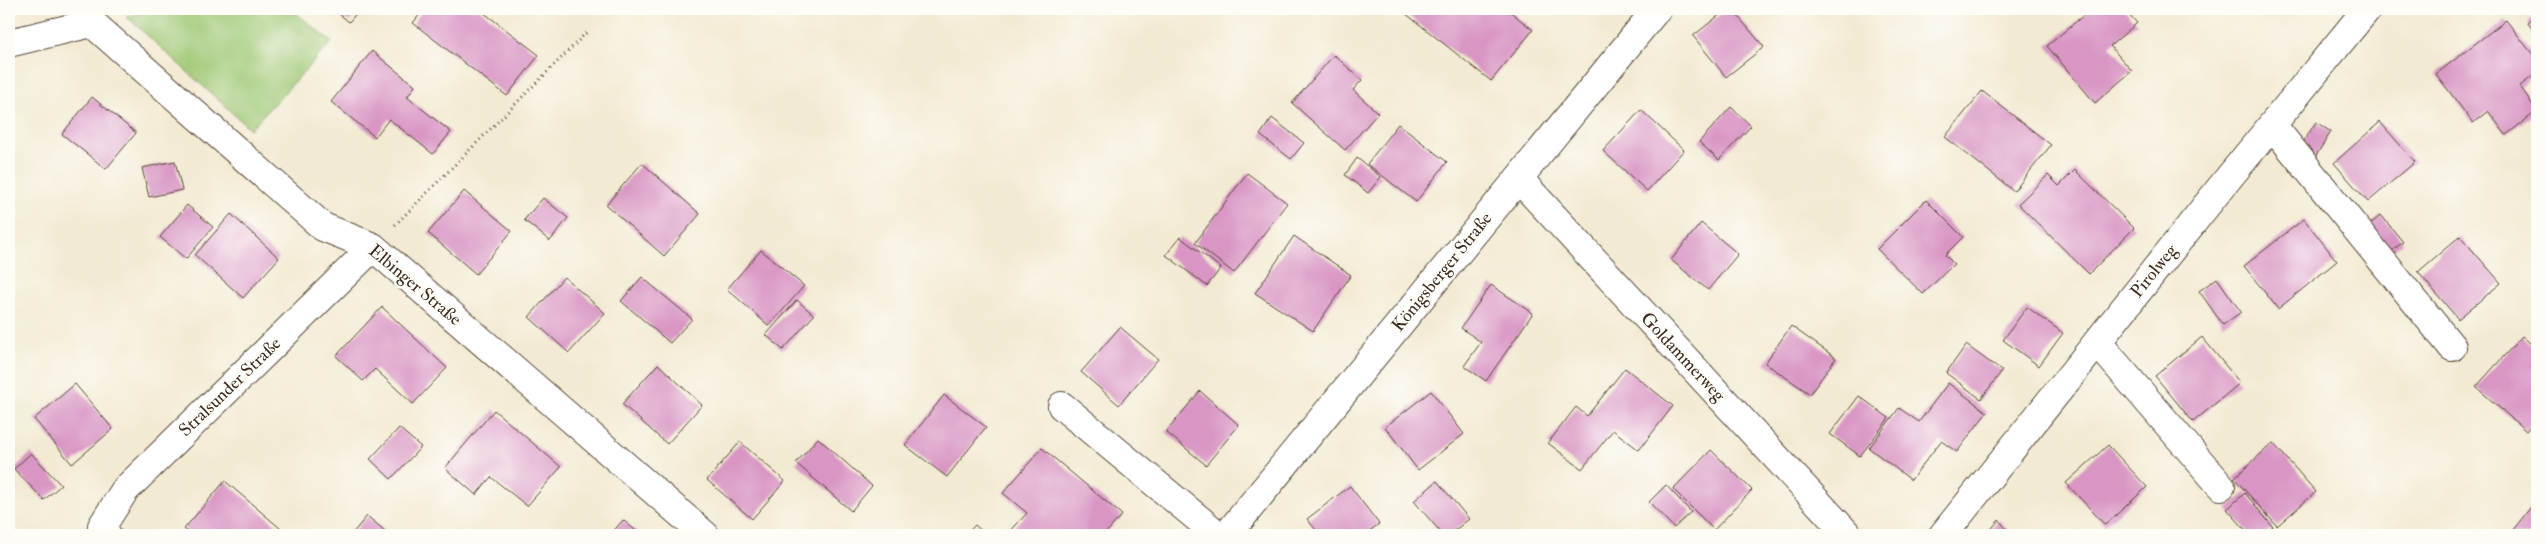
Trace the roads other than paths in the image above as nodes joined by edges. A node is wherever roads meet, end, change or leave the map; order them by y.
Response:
1 (1657, 9) edge
2 (2367, 9) edge
3 (9, 43) edge
4 (2272, 124) junction
5 (1519, 179) junction
6 (373, 247) junction
7 (2097, 342) junction
8 (2452, 347) dead end
9 (1062, 406) dead end
10 (2221, 486) dead end
11 (100, 532) edge
12 (705, 535) edge
13 (1218, 535) edge
14 (1226, 535) edge
15 (1848, 535) edge
16 (1943, 535) edge

1 - 5 street, Königsberger Straße
2 - 4 street, Pirolweg
3 - 6 street, Elbinger Straße
4 - 7 street, Pirolweg
4 - 8 street
5 - 14 street, Königsberger Straße
5 - 15 street, Goldammerweg
6 - 11 street, Stralsunder Straße
6 - 12 street, Elbinger Straße
7 - 10 street
7 - 16 street, Pirolweg
9 - 13 street

